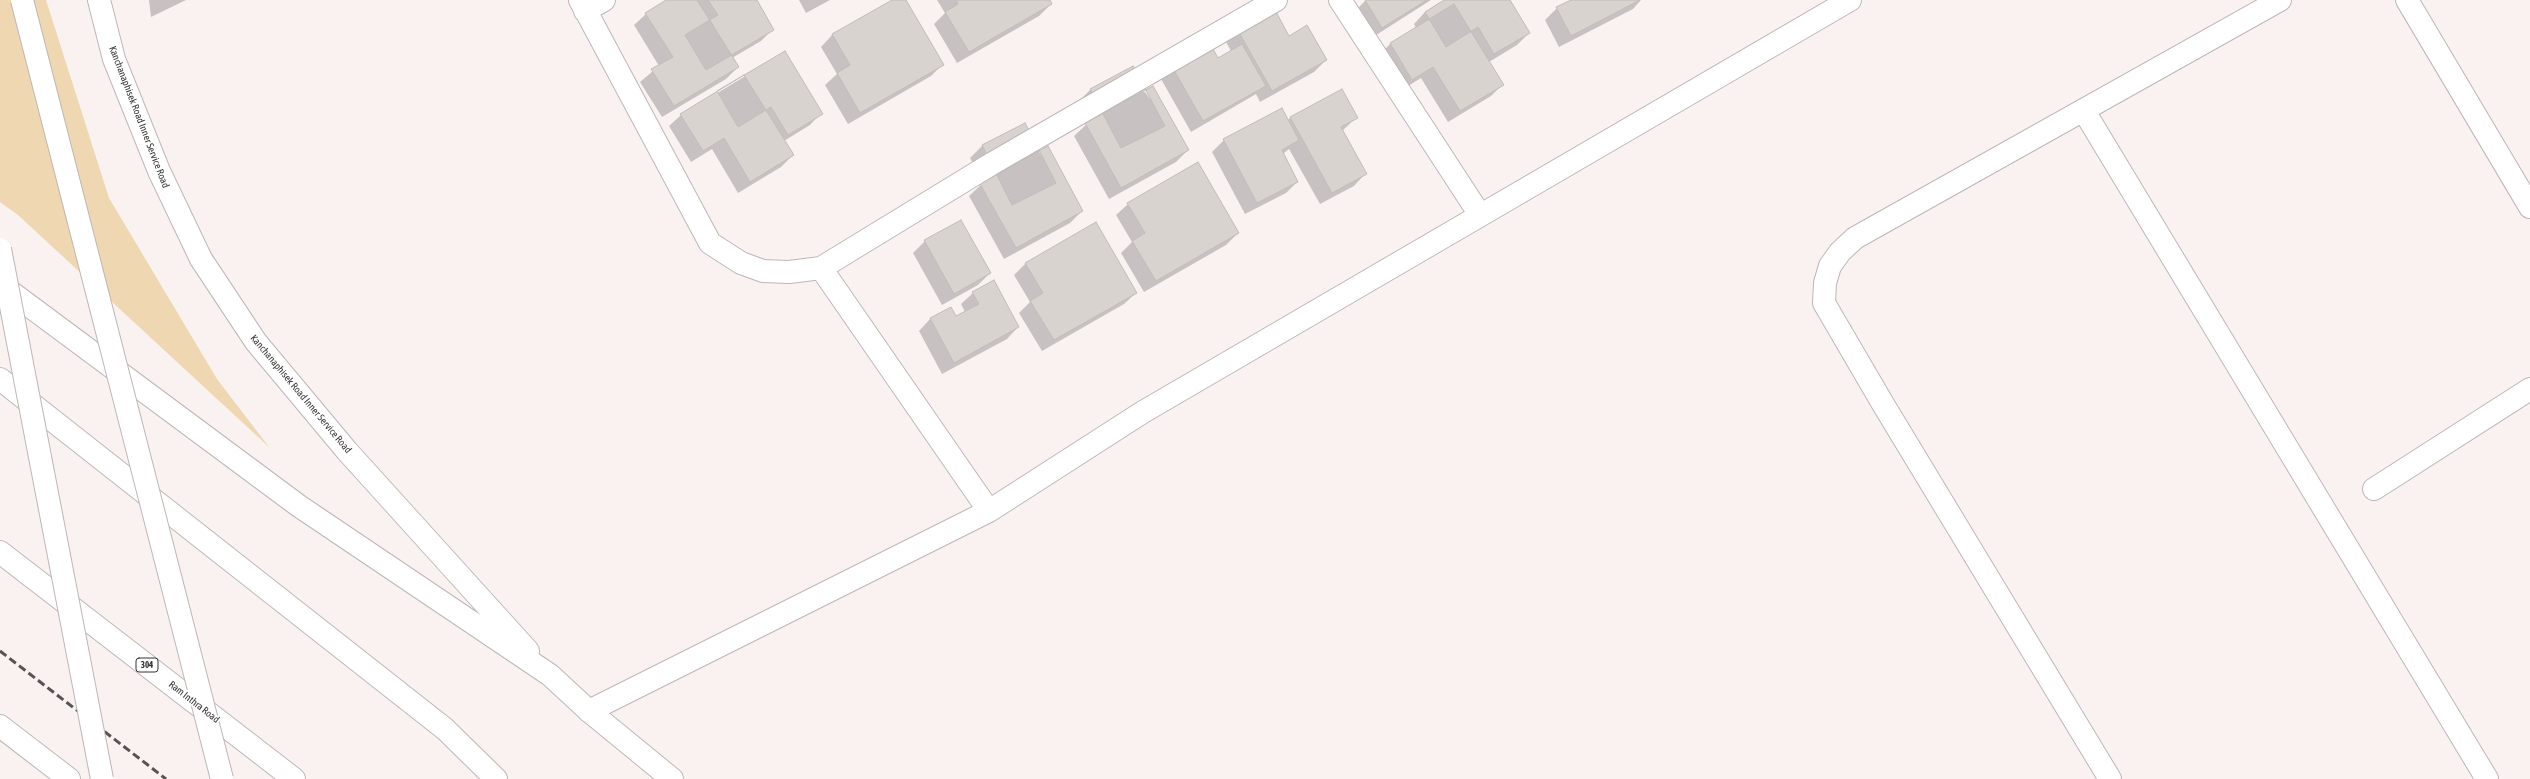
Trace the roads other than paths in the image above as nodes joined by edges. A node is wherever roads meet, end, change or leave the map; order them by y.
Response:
1 (22, 0) edge
2 (99, 0) edge
3 (1276, 0) edge
4 (1340, 0) edge
5 (1850, 0) edge
6 (2280, 0) edge
7 (2407, 0) edge
8 (590, 4) edge
9 (2084, 111) junction
10 (2530, 207) edge
11 (1480, 215) junction
12 (0, 249) edge
13 (821, 268) junction
14 (0, 284) edge
15 (0, 378) edge
16 (2530, 389) edge
17 (2374, 489) dead end
18 (989, 511) junction
19 (0, 552) edge
20 (550, 675) junction
21 (589, 711) junction
22 (0, 726) edge
23 (69, 779) edge
24 (102, 779) edge
25 (222, 779) edge
26 (294, 779) edge
27 (496, 779) edge
28 (672, 779) edge
29 (2110, 779) edge
30 (2486, 779) edge

1 - 25 main road, bridge
2 - 20 main road, Kanchanaphisek Road Inner Service Road
3 - 13 main road
4 - 11 main road
5 - 11 main road
6 - 9 main road
7 - 10 main road
8 - 13 main road
9 - 29 main road
9 - 30 main road
11 - 18 main road
12 - 24 main road, bridge
13 - 18 main road
14 - 20 main road
15 - 27 main road
16 - 17 main road
18 - 21 main road
19 - 26 main road, Ram Inthra Road / 304
20 - 21 main road
21 - 28 main road
22 - 23 main road

